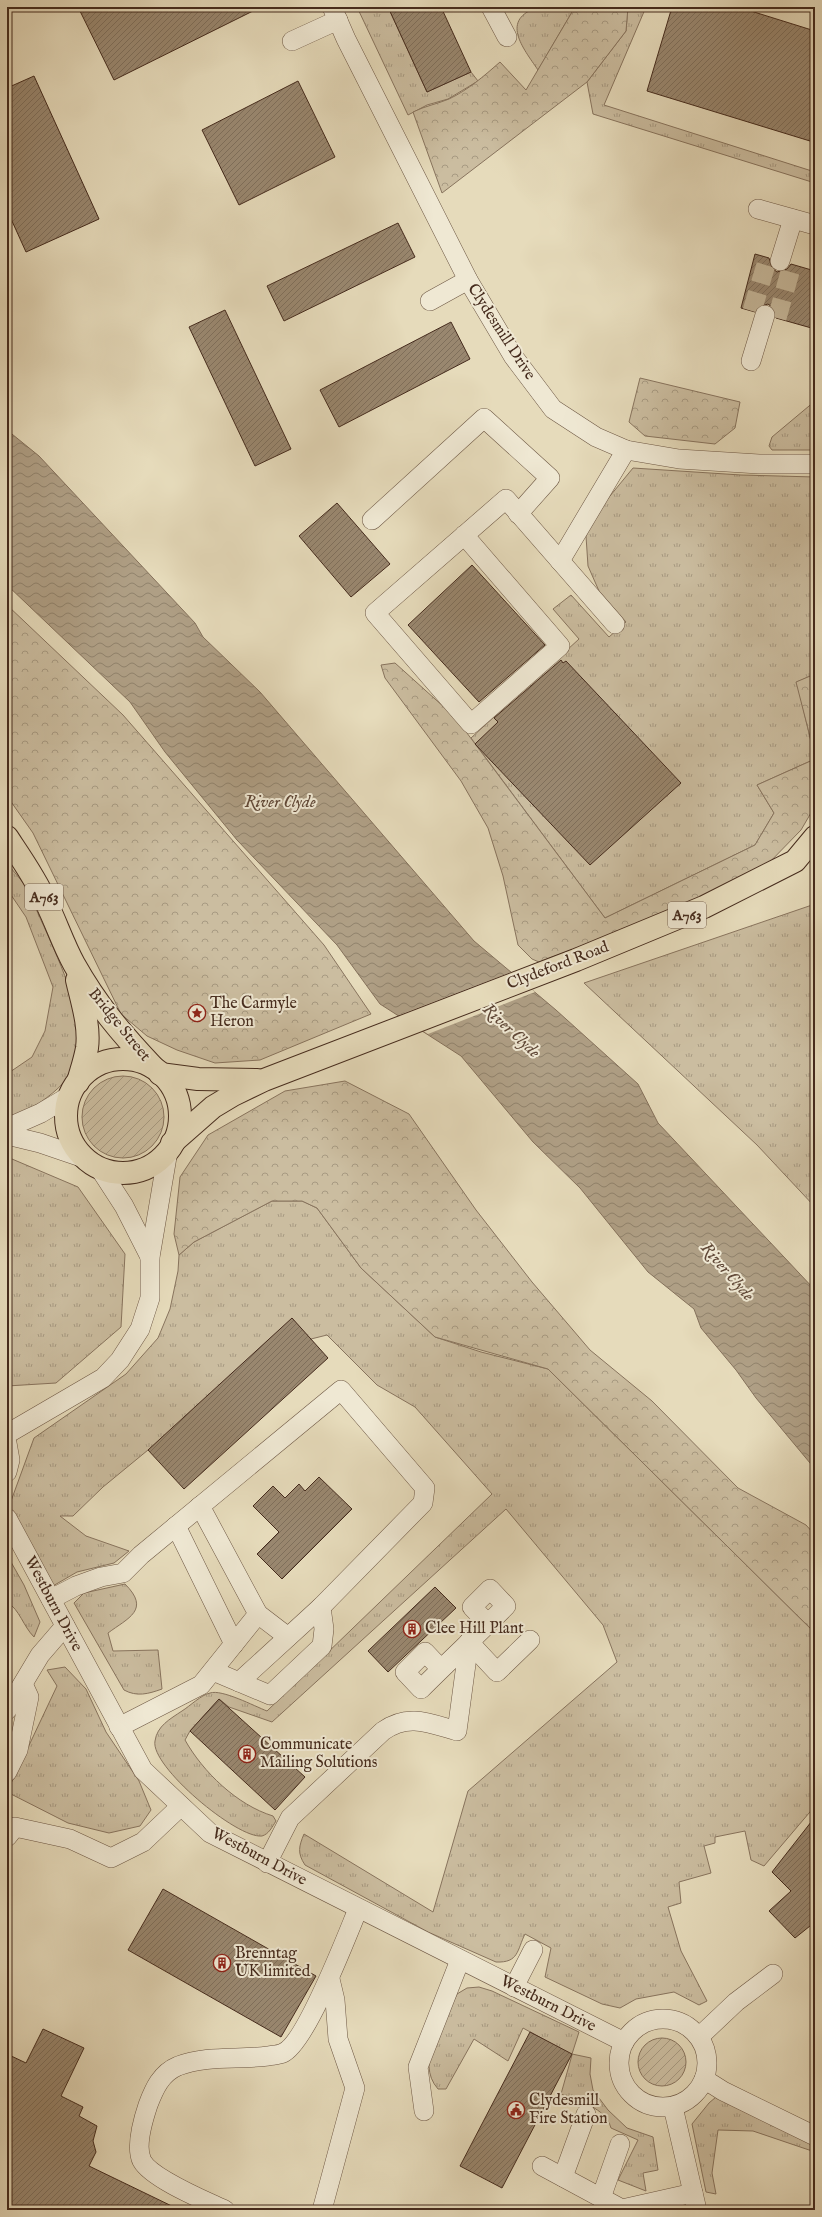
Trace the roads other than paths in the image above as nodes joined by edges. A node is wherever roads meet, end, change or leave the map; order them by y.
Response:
1 (491, 7) edge
2 (335, 14) edge
3 (507, 37) dead end
4 (292, 41) dead end
5 (758, 208) dead end
6 (793, 219) junction
7 (815, 225) edge
8 (780, 261) tunnel mouth
9 (468, 280) junction
10 (430, 301) dead end
11 (765, 315) tunnel mouth
12 (751, 361) dead end
13 (626, 450) junction
14 (815, 464) edge
15 (518, 514) junction
16 (372, 520) dead end
17 (464, 535) junction
18 (560, 561) junction
19 (615, 624) dead end
20 (7, 837) edge
21 (815, 838) edge
22 (72, 962) junction
23 (157, 1071) junction
24 (264, 1080) junction
25 (74, 1088) junction
26 (7, 1128) edge
27 (7, 1135) edge
28 (170, 1147) junction
29 (92, 1164) junction
30 (150, 1257) junction
31 (7, 1434) edge
32 (7, 1443) edge
33 (7, 1472) edge
34 (200, 1506) junction
35 (7, 1518) edge
36 (176, 1526) junction
37 (51, 1599) junction
38 (321, 1606) junction
39 (258, 1614) junction
40 (488, 1624) dead end
41 (65, 1626) junction
42 (288, 1637) junction
43 (530, 1640) dead end
44 (468, 1642) junction
45 (234, 1644) junction
46 (441, 1670) dead end
47 (213, 1671) junction
48 (239, 1682) junction
49 (23, 1684) junction
50 (7, 1710) edge
51 (119, 1727) junction
52 (7, 1772) edge
53 (181, 1806) junction
54 (7, 1836) edge
55 (266, 1863) junction
56 (358, 1909) junction
57 (533, 1950) dead end
58 (460, 1960) junction
59 (773, 1974) dead end
60 (330, 1979) junction
61 (514, 1987) junction
62 (698, 2037) junction
63 (624, 2042) junction
64 (704, 2079) junction
65 (673, 2107) junction
66 (424, 2111) dead end
67 (586, 2114) dead end
68 (815, 2136) edge
69 (620, 2144) dead end
70 (542, 2166) dead end
71 (563, 2178) junction
72 (601, 2198) junction
73 (695, 2202) edge
74 (622, 2209) edge
75 (225, 2210) edge
76 (322, 2210) edge

1 - 3 street
2 - 4 street
2 - 9 street, Clydesmill Drive
5 - 6 street
6 - 7 street
6 - 8 street
9 - 10 street
9 - 13 street, Clydesmill Drive
11 - 12 street
13 - 14 street, Clydesmill Drive
13 - 18 street
15 - 16 street
15 - 17 street
15 - 18 street
17 - 17 street
18 - 19 street
20 - 22 main road, Bridge Street / A763
21 - 24 main road, Clydeford Road / A763
22 - 23 main road, Bridge Street / A763
22 - 25 main road, Bridge Street / A763
23 - 24 main road, Clydeford Road / A763
23 - 25 main road
23 - 28 main road
24 - 28 main road, Clydeford Road / A763
25 - 26 street
25 - 29 main road
27 - 29 street
28 - 29 main road
28 - 30 street
29 - 30 street
30 - 31 street
32 - 33 street
34 - 36 street
34 - 38 street
34 - 39 street
35 - 37 street, Westburn Drive
36 - 37 street
36 - 45 street
37 - 41 street, Westburn Drive
38 - 42 street
38 - 48 street
39 - 42 street
39 - 45 street
40 - 44 street
41 - 49 street
41 - 51 street, Westburn Drive
42 - 48 street
43 - 44 street
44 - 46 street
44 - 55 street
45 - 47 street
47 - 48 street
47 - 51 street
49 - 50 street
49 - 52 street
51 - 53 street, Westburn Drive
53 - 54 street
53 - 55 street, Westburn Drive
55 - 56 street, Westburn Drive
56 - 58 street, Westburn Drive
56 - 60 street
57 - 61 street
58 - 61 street, Westburn Drive
58 - 66 street
59 - 62 street
60 - 75 street
60 - 76 street
61 - 63 street, Westburn Drive
62 - 63 street
62 - 64 street
63 - 65 street
64 - 65 street
64 - 68 street
65 - 73 street
67 - 71 street
69 - 72 street
70 - 71 street
71 - 72 street
72 - 74 street
73 - 74 street

